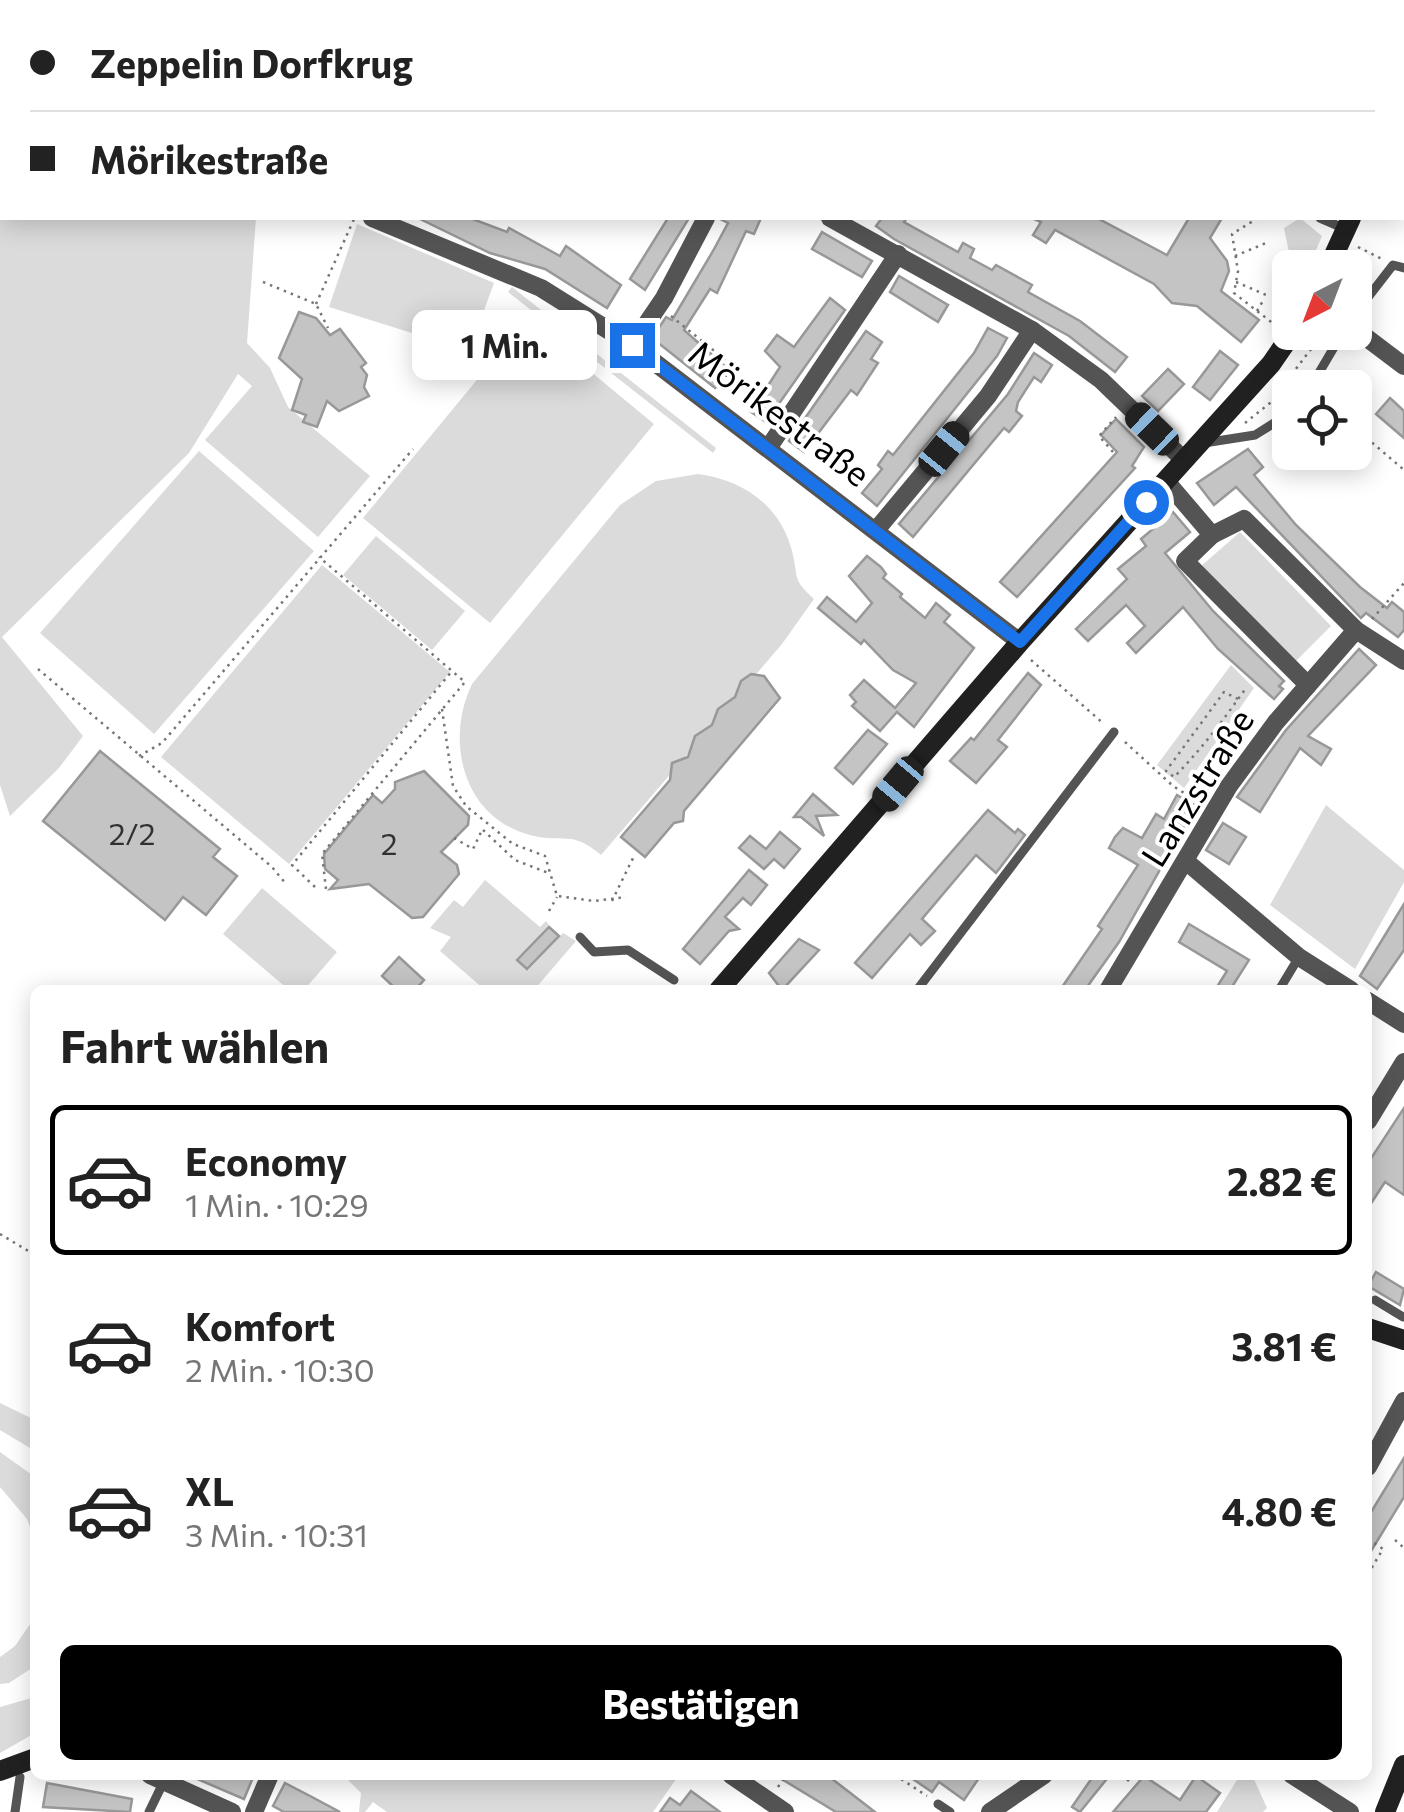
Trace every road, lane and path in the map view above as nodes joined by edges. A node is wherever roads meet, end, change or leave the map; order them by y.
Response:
1 (354, 220) edge
2 (377, 220) edge
3 (705, 220) edge
4 (834, 220) edge
5 (1255, 220) edge
6 (1352, 226) edge
7 (1266, 243) dead end
8 (1338, 250) edge
9 (898, 254) junction
10 (1234, 256) junction
11 (1392, 264) junction
12 (1404, 268) edge
13 (263, 282) dead end
14 (1236, 282) junction
15 (1372, 292) edge
16 (316, 304) junction
17 (658, 306) junction
18 (1256, 311) junction
19 (1272, 321) edge
20 (328, 328) dead end
21 (1032, 330) junction
22 (1372, 342) edge
23 (632, 345) junction
24 (1272, 350) edge
25 (1311, 350) edge
26 (1404, 366) edge
27 (707, 401) junction
28 (1128, 406) junction
29 (1247, 422) dead end
30 (1272, 424) edge
31 (1201, 443) junction
32 (1372, 443) edge
33 (769, 447) junction
34 (413, 449) dead end
35 (1113, 452) dead end
36 (1184, 460) junction
37 (1404, 470) edge
38 (1166, 480) junction
39 (877, 529) junction
40 (1212, 536) junction
41 (319, 558) junction
42 (1404, 583) edge
43 (1356, 630) junction
44 (1020, 642) junction
45 (1404, 661) edge
46 (38, 669) dead end
47 (452, 671) junction
48 (1308, 685) junction
49 (1246, 688) dead end
50 (1238, 699) junction
51 (442, 709) junction
52 (1114, 732) dead end
53 (139, 756) junction
54 (484, 827) junction
55 (454, 838) dead end
56 (635, 854) dead end
57 (1188, 863) junction
58 (552, 874) junction
59 (286, 884) dead end
60 (315, 887) dead end
61 (326, 889) dead end
62 (558, 896) junction
63 (626, 897) dead end
64 (612, 901) junction
65 (549, 911) dead end
66 (580, 936) dead end
67 (1299, 957) junction
68 (674, 980) dead end
69 (725, 985) edge
70 (921, 985) edge
71 (1111, 985) edge
72 (1282, 985) edge
73 (1342, 985) edge
74 (1372, 1004) edge
75 (1404, 1024) edge
76 (1404, 1062) edge
77 (1372, 1114) edge
78 (0, 1234) edge
79 (30, 1252) edge
80 (1375, 1300) dead end
81 (1404, 1316) edge
82 (1372, 1329) edge
83 (1397, 1338) edge
84 (1404, 1401) edge
85 (1372, 1460) edge
86 (1395, 1540) dead end
87 (1372, 1542) edge
88 (1404, 1548) edge
89 (1372, 1567) edge
90 (1404, 1765) edge
91 (10, 1774) edge
92 (157, 1780) edge
93 (161, 1780) edge
94 (268, 1780) edge
95 (738, 1780) edge
96 (902, 1780) edge
97 (1037, 1780) edge
98 (1300, 1780) edge
99 (938, 1804) joint
100 (14, 1812) edge
101 (149, 1812) edge
102 (232, 1812) edge
103 (254, 1812) edge
104 (785, 1812) edge
105 (950, 1812) edge
106 (990, 1812) edge
107 (1350, 1812) edge
108 (1385, 1812) edge

1 - 16 path
2 - 23 street, Mörikestraße
3 - 17 street
4 - 9 street
5 - 10 path
6 - 8 street
6 - 11 path
7 - 10 path
9 - 21 street
9 - 33 street
10 - 14 path
11 - 12 lane
11 - 15 lane
13 - 16 path
14 - 18 path
14 - 18 path
16 - 20 path
17 - 23 street
17 - 27 path
18 - 19 path
21 - 28 street
21 - 39 street
22 - 26 street
23 - 27 street, Mörikestraße
24 - 31 street
25 - 29 path
27 - 33 street, Mörikestraße
28 - 35 path
28 - 36 street
30 - 31 lane
31 - 36 street
32 - 37 path
33 - 39 street, Mörikestraße
34 - 41 path
36 - 38 street
38 - 40 street
38 - 44 street
39 - 44 street, Mörikestraße
40 - 43 street
40 - 48 street
41 - 47 path
41 - 53 path
42 - 43 path
43 - 45 street
43 - 48 street, Lanzstraße
44 - 69 street
46 - 53 path
47 - 51 path
47 - 60 path
48 - 57 street, Lanzstraße
49 - 50 path
50 - 50 path
51 - 54 path
51 - 61 path
52 - 70 lane
53 - 59 path
54 - 55 path
54 - 58 path
54 - 58 path
56 - 64 path
57 - 67 street
57 - 71 street, Lanzstraße
58 - 62 path
62 - 64 path
62 - 65 path
63 - 64 path
66 - 68 lane
67 - 72 lane
67 - 73 street
74 - 75 street
76 - 77 street
78 - 79 path
80 - 81 lane
81 - 83 lane
82 - 83 street
84 - 85 street
86 - 88 path
87 - 89 path
90 - 108 street
91 - 100 lane
92 - 101 lane
93 - 102 street
94 - 103 street
95 - 104 street
96 - 99 path
97 - 106 street
98 - 107 street
99 - 105 lane

